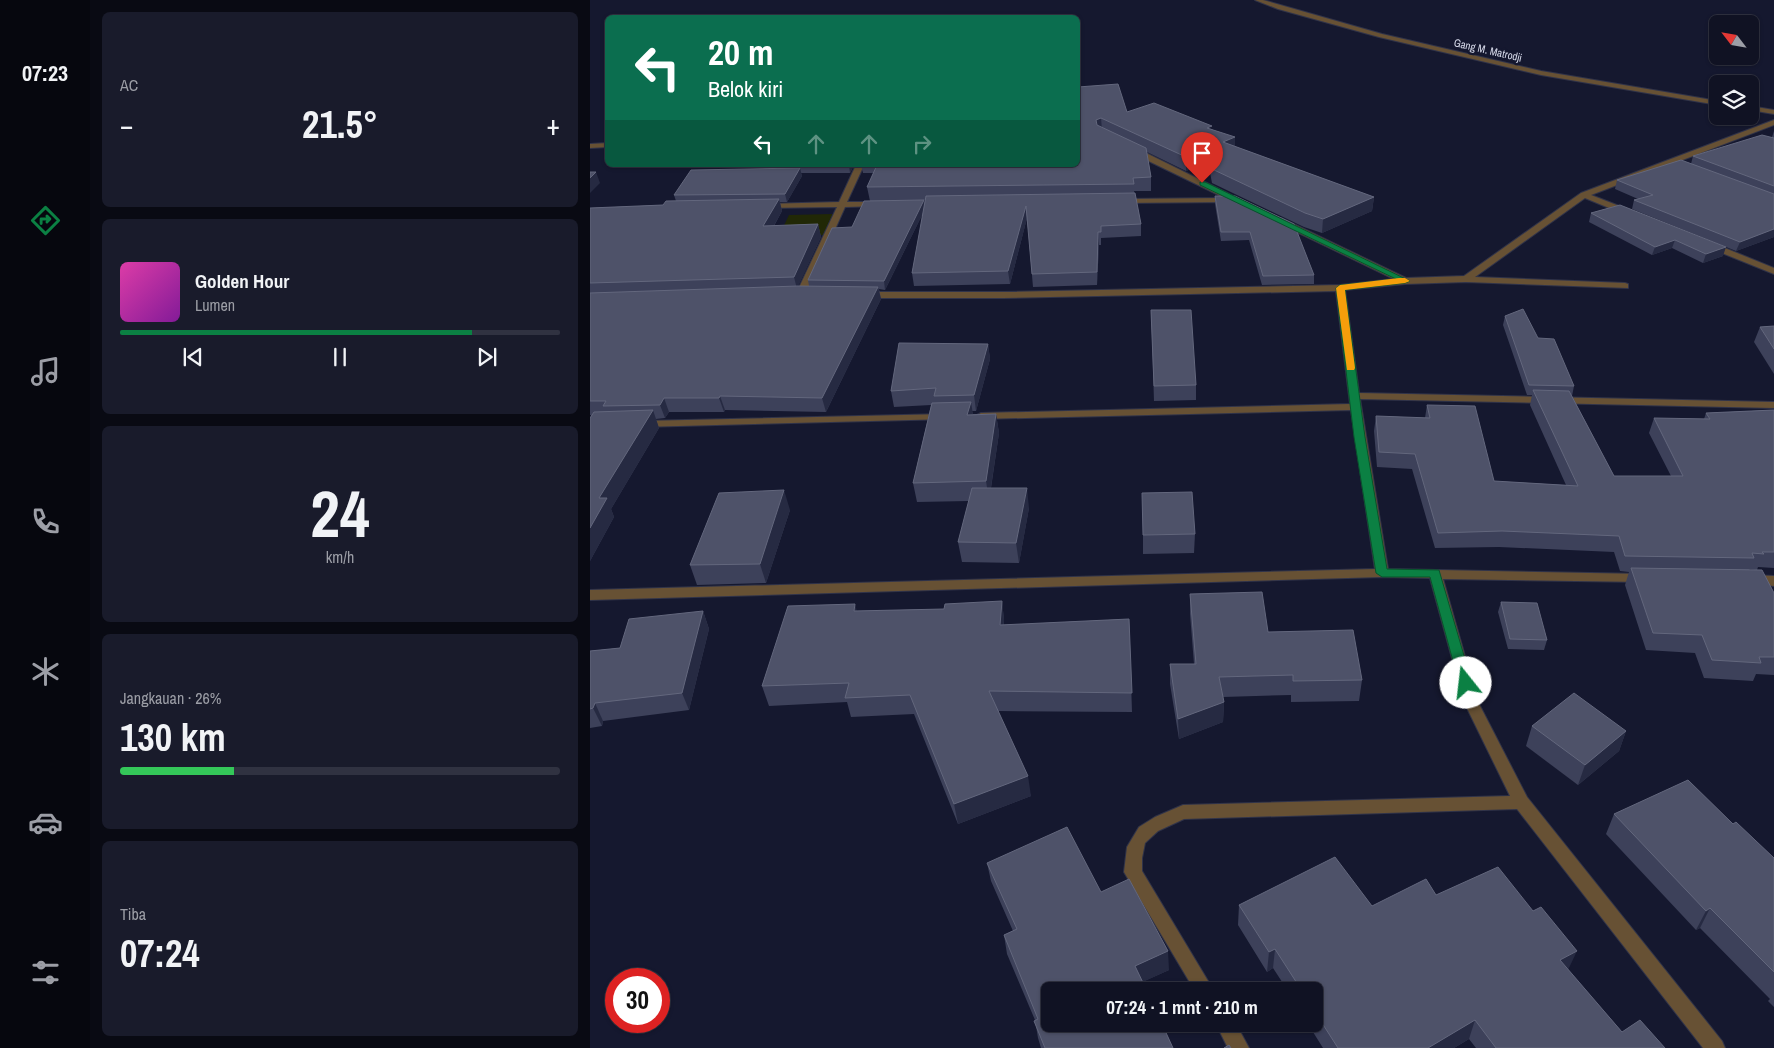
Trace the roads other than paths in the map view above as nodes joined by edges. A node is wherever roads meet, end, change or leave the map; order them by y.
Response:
1 (1258, 0) edge
2 (1709, 102) edge
3 (1759, 110) edge
4 (1774, 112) edge
5 (1774, 122) edge
6 (1745, 134) junction
7 (1760, 139) edge
8 (605, 145) edge
9 (590, 146) edge
10 (1128, 148) edge
11 (1671, 162) junction
12 (1681, 165) edge
13 (859, 167) edge
14 (1584, 195) junction
15 (1236, 200) junction
16 (1108, 201) edge
17 (842, 204) junction
18 (891, 204) edge
19 (755, 206) edge
20 (1254, 208) edge
21 (1272, 217) edge
22 (1639, 217) edge
23 (1702, 242) edge
24 (1774, 271) edge
25 (1466, 279) junction
26 (1405, 281) junction
27 (1626, 286) dead end
28 (1340, 288) junction
29 (849, 294) edge
30 (801, 295) edge
31 (1355, 401) junction
32 (1774, 406) edge
33 (633, 424) edge
34 (1382, 573) junction
35 (1435, 573) junction
36 (1654, 578) edge
37 (1734, 580) edge
38 (1774, 580) edge
39 (590, 596) edge
40 (1521, 802) junction
41 (1200, 982) edge
42 (1230, 1032) edge
43 (1239, 1048) edge
44 (1716, 1048) edge

1 - 2 street, Gang M. Matrodji
3 - 4 street
5 - 6 street
6 - 7 street
6 - 11 street
8 - 9 street
10 - 15 street
11 - 12 street
11 - 14 street
13 - 17 street
14 - 22 street
14 - 25 street
15 - 16 street
15 - 20 street
17 - 18 street
17 - 19 street
17 - 30 street
21 - 26 street
23 - 24 street
25 - 26 street
25 - 27 street
26 - 28 street
28 - 29 street
28 - 31 street
31 - 32 street
31 - 33 street
31 - 34 street
34 - 35 street
34 - 39 street
35 - 36 street
35 - 40 street
37 - 38 street
40 - 41 street
40 - 44 street
42 - 43 street

